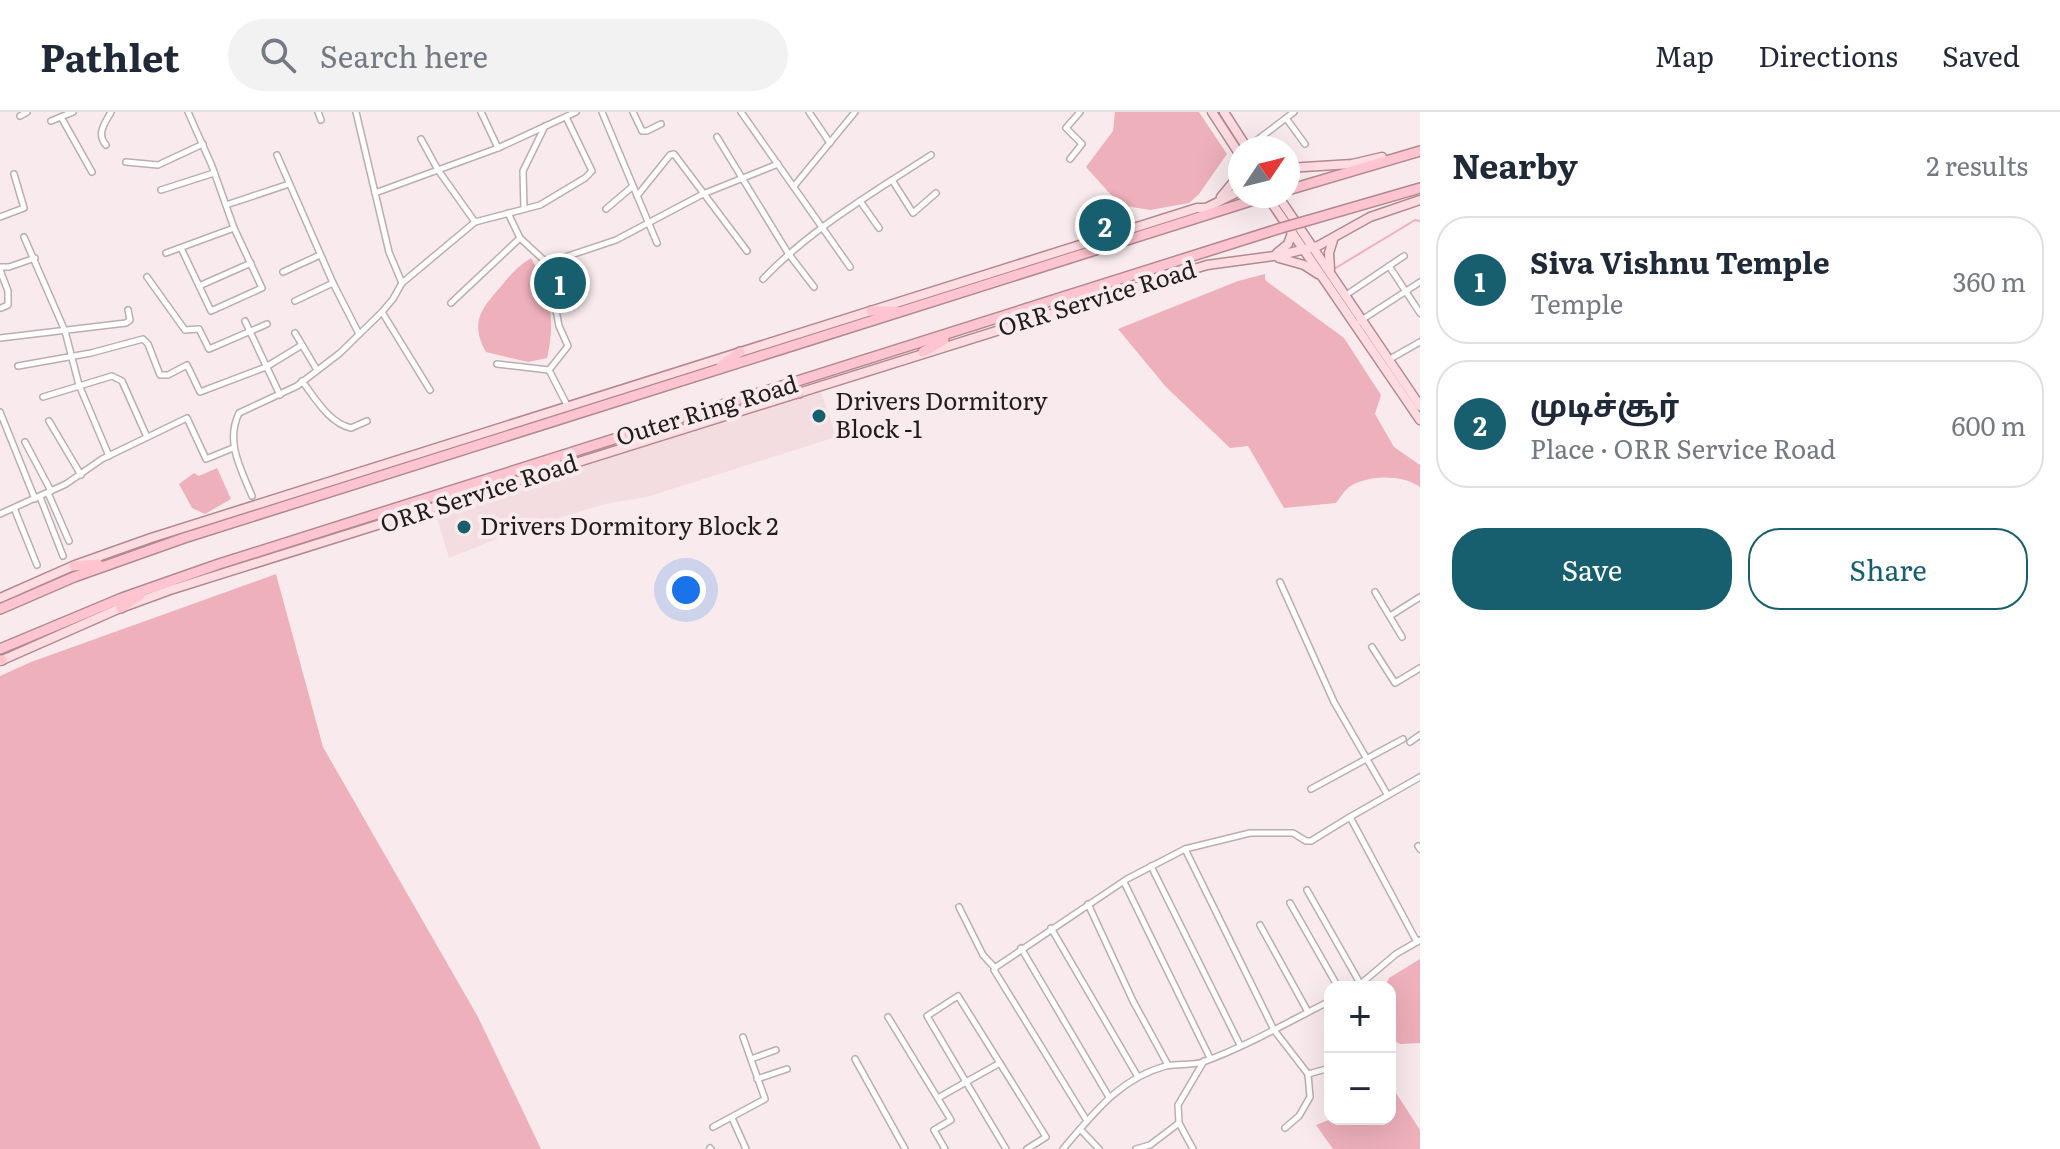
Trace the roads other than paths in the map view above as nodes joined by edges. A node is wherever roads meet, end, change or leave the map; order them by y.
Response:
1 (27, 112) edge
2 (73, 112) edge
3 (111, 112) edge
4 (188, 112) edge
5 (318, 112) edge
6 (356, 112) edge
7 (481, 112) edge
8 (576, 112) edge
9 (602, 112) edge
10 (633, 112) edge
11 (741, 112) edge
12 (809, 112) edge
13 (855, 112) edge
14 (1080, 112) edge
15 (1212, 112) edge
16 (1224, 112) edge
17 (1294, 112) edge
18 (20, 116) dead end
19 (61, 117) junction
20 (566, 117) junction
21 (1286, 118) junction
22 (321, 120) dead end
23 (51, 121) dead end
24 (661, 124) dead end
25 (546, 125) junction
26 (1239, 136) edge
27 (1263, 136) edge
28 (717, 137) dead end
29 (1228, 137) edge
30 (421, 139) dead end
31 (830, 143) junction
32 (203, 144) junction
33 (1305, 144) dead end
34 (106, 145) dead end
35 (498, 148) junction
36 (1420, 148) edge
37 (277, 155) dead end
38 (931, 155) dead end
39 (1070, 159) dead end
40 (126, 162) dead end
41 (778, 164) junction
42 (1300, 167) edge
43 (438, 170) junction
44 (92, 172) dead end
45 (214, 173) junction
46 (14, 174) dead end
47 (741, 179) junction
48 (892, 180) junction
49 (289, 184) junction
50 (633, 186) junction
51 (795, 186) junction
52 (1300, 186) edge
53 (1228, 188) edge
54 (1420, 188) edge
55 (161, 190) dead end
56 (375, 193) junction
57 (936, 193) dead end
58 (703, 194) junction
59 (637, 196) junction
60 (1228, 197) edge
61 (1420, 200) edge
62 (860, 201) junction
63 (1215, 203) junction
64 (226, 205) junction
65 (1230, 208) edge
66 (1273, 208) edge
67 (1285, 208) edge
68 (524, 209) junction
69 (606, 209) dead end
70 (508, 213) junction
71 (0, 217) edge
72 (475, 222) junction
73 (649, 223) junction
74 (822, 226) junction
75 (234, 228) junction
76 (879, 228) dead end
77 (1292, 233) junction
78 (24, 237) dead end
79 (520, 238) junction
80 (1334, 239) junction
81 (657, 243) dead end
82 (181, 248) junction
83 (1308, 249) junction
84 (747, 251) dead end
85 (166, 253) dead end
86 (788, 253) junction
87 (320, 255) junction
88 (1404, 256) dead end
89 (1270, 257) junction
90 (35, 258) junction
91 (251, 263) junction
92 (547, 263) junction
93 (1389, 266) junction
94 (850, 267) dead end
95 (0, 269) edge
96 (283, 272) dead end
97 (147, 277) dead end
98 (763, 279) dead end
99 (1330, 280) junction
100 (1420, 282) edge
101 (333, 283) junction
102 (402, 283) junction
103 (199, 286) junction
104 (814, 287) dead end
105 (1407, 291) junction
106 (1345, 296) junction
107 (295, 301) dead end
108 (451, 303) dead end
109 (1, 308) edge
110 (128, 310) dead end
111 (871, 311) junction
112 (906, 311) junction
113 (382, 312) junction
114 (1420, 313) edge
115 (245, 321) dead end
116 (1359, 321) junction
117 (267, 324) dead end
118 (65, 331) junction
119 (250, 331) junction
120 (957, 332) junction
121 (295, 333) dead end
122 (359, 334) junction
123 (0, 338) edge
124 (1420, 342) edge
125 (302, 345) junction
126 (740, 352) junction
127 (923, 352) junction
128 (72, 356) junction
129 (1390, 359) junction
130 (497, 364) dead end
131 (18, 366) dead end
132 (266, 367) junction
133 (317, 370) junction
134 (549, 370) junction
135 (711, 372) junction
136 (302, 381) junction
137 (79, 385) junction
138 (430, 390) dead end
139 (799, 393) junction
140 (280, 395) junction
141 (757, 395) junction
142 (43, 397) dead end
143 (1420, 406) edge
144 (568, 407) junction
145 (0, 412) edge
146 (1420, 420) edge
147 (49, 421) dead end
148 (367, 421) dead end
149 (147, 437) junction
150 (25, 442) dead end
151 (233, 448) junction
152 (109, 456) junction
153 (81, 475) junction
154 (49, 492) junction
155 (252, 496) dead end
156 (38, 498) junction
157 (14, 508) junction
158 (0, 514) edge
159 (69, 541) dead end
160 (63, 556) dead end
161 (113, 562) junction
162 (37, 565) dead end
163 (74, 566) junction
164 (1280, 582) dead end
165 (152, 587) junction
166 (1375, 592) dead end
167 (1420, 597) edge
168 (0, 598) edge
169 (121, 608) junction
170 (0, 609) edge
171 (1390, 616) junction
172 (1402, 637) dead end
173 (1372, 647) dead end
174 (0, 649) edge
175 (1, 660) edge
176 (1420, 668) edge
177 (1420, 735) edge
178 (1366, 757) junction
179 (1420, 777) edge
180 (1311, 789) dead end
181 (1387, 794) junction
182 (1350, 817) junction
183 (1185, 849) junction
184 (1151, 866) junction
185 (1124, 882) junction
186 (1307, 890) dead end
187 (1290, 903) dead end
188 (1088, 904) junction
189 (959, 907) dead end
190 (1260, 925) dead end
191 (1051, 928) junction
192 (1419, 941) edge
193 (1021, 948) junction
194 (995, 968) junction
195 (1335, 981) edge
196 (1356, 981) edge
197 (1365, 981) edge
198 (1324, 1004) edge
199 (1308, 1012) junction
200 (888, 1017) dead end
201 (1274, 1030) junction
202 (743, 1037) dead end
203 (1240, 1045) junction
204 (776, 1050) dead end
205 (751, 1059) junction
206 (855, 1059) dead end
207 (1208, 1060) junction
208 (1000, 1063) junction
209 (1168, 1065) junction
210 (787, 1069) dead end
211 (1324, 1070) edge
212 (1308, 1074) junction
213 (1138, 1077) junction
214 (757, 1079) junction
215 (966, 1082) junction
216 (1109, 1097) junction
217 (938, 1098) junction
218 (732, 1118) junction
219 (1087, 1121) junction
220 (1179, 1123) junction
221 (713, 1127) dead end
222 (1285, 1128) dead end
223 (1080, 1129) junction
224 (746, 1149) edge
225 (905, 1149) edge
226 (945, 1149) edge
227 (1006, 1149) edge
228 (1027, 1149) edge
229 (1063, 1149) edge
230 (1099, 1149) edge
231 (1136, 1149) edge
232 (1193, 1149) edge

1 - 18 street
2 - 19 street
3 - 34 street
4 - 32 street
5 - 22 street
6 - 56 street
7 - 35 street
8 - 20 street
9 - 50 street
10 - 24 street
11 - 41 street
12 - 31 street
13 - 31 street
14 - 39 street
15 - 29 main road
16 - 26 main road
17 - 21 street
19 - 23 street
19 - 44 street
20 - 25 street
20 - 68 street
21 - 27 street
21 - 33 street
25 - 35 street
25 - 68 street
28 - 47 street
30 - 43 street
31 - 51 street
32 - 40 street
32 - 45 street
35 - 43 street
36 - 42 main road
36 - 52 highway
37 - 49 street
38 - 48 street
41 - 47 street
41 - 51 street
43 - 56 street
43 - 72 street
45 - 55 street
45 - 64 street
46 - 71 street
47 - 58 street
47 - 86 street
48 - 57 street
48 - 62 street
49 - 64 street
49 - 87 street
50 - 59 street
50 - 69 street
51 - 74 street
53 - 63 main road
54 - 120 highway, Outer Ring Road, bridge
56 - 102 street
58 - 59 street
58 - 73 street
58 - 84 street
59 - 73 street
60 - 63 main road
61 - 80 main road, ORR Service Road
62 - 74 street
62 - 76 street
63 - 111 main road
64 - 75 street
65 - 112 highway, Outer Ring Road
66 - 77 main road
67 - 83 main road
68 - 70 street
70 - 72 street
70 - 79 street
72 - 102 street
73 - 81 street
73 - 92 street
74 - 86 street
74 - 94 street
75 - 82 street
75 - 91 street
77 - 83 main road
77 - 89 main road
78 - 90 street
79 - 92 street
79 - 108 street
80 - 83 main road, ORR Service Road
80 - 99 main road
82 - 85 street
82 - 103 street
83 - 89 main road, ORR Service Road
83 - 99 main road
86 - 98 street
86 - 104 street
87 - 96 street
87 - 101 street
88 - 93 street
89 - 99 main road
89 - 127 main road, ORR Service Road
90 - 95 street
90 - 118 street
91 - 103 street
91 - 103 street
92 - 134 street
93 - 105 street
93 - 106 street
95 - 109 street
97 - 119 street
99 - 106 main road
99 - 116 main road
100 - 105 street
101 - 107 street
101 - 122 street
102 - 113 street
105 - 114 street
105 - 116 street
106 - 116 main road
110 - 118 street
111 - 112 highway
111 - 126 main road
112 - 135 highway, Outer Ring Road
113 - 122 street
113 - 138 street
115 - 119 street
116 - 129 main road
116 - 146 main road
117 - 119 street
118 - 123 street
118 - 128 street
119 - 132 street
120 - 127 highway
120 - 141 highway, Outer Ring Road
121 - 125 street
122 - 133 street
124 - 129 street
125 - 132 street
125 - 133 street
126 - 135 highway
126 - 144 main road
127 - 139 main road, ORR Service Road
128 - 131 street
128 - 132 street
128 - 137 street
129 - 143 main road
130 - 134 street
132 - 140 street
133 - 136 street
134 - 144 street
135 - 161 highway, Outer Ring Road
136 - 140 street
136 - 148 street
137 - 142 street
137 - 149 street
137 - 152 street
139 - 141 highway
139 - 169 main road, ORR Service Road
140 - 151 street
141 - 165 highway, Outer Ring Road
144 - 163 main road
145 - 156 street
147 - 153 street
149 - 151 street
149 - 152 street
150 - 154 street
151 - 155 street
152 - 153 street
153 - 154 street
154 - 156 street
154 - 159 street
156 - 157 street
156 - 160 street
157 - 158 street
157 - 162 street
161 - 163 highway
161 - 170 highway, Outer Ring Road
163 - 168 main road
164 - 178 street
165 - 169 highway
165 - 174 highway, Outer Ring Road
166 - 171 street
167 - 171 street
169 - 175 main road, ORR Service Road
171 - 172 street
173 - 176 street
177 - 178 street
178 - 180 street
178 - 181 street
179 - 181 street
181 - 182 street
182 - 183 street
182 - 192 street
183 - 184 street
183 - 201 street
184 - 185 street
184 - 203 street
185 - 188 street
185 - 207 street
186 - 196 street
187 - 195 street
188 - 191 street
188 - 209 street
189 - 194 street
190 - 199 street
191 - 193 street
191 - 213 street
192 - 197 street
193 - 194 street
193 - 216 street
194 - 219 street
198 - 199 street
199 - 201 street
200 - 217 street
201 - 203 street
201 - 212 street
202 - 205 street
203 - 207 street
204 - 205 street
205 - 214 street
206 - 225 street
207 - 209 street
207 - 220 street
208 - 215 street
208 - 215 street
208 - 228 street
209 - 213 street
210 - 214 street
211 - 212 street
212 - 222 street
213 - 216 street
214 - 218 street
215 - 217 street
215 - 227 street
216 - 219 street
217 - 226 street
218 - 221 street
218 - 224 street
219 - 223 street
220 - 231 street
220 - 232 street
223 - 229 street
223 - 230 street

